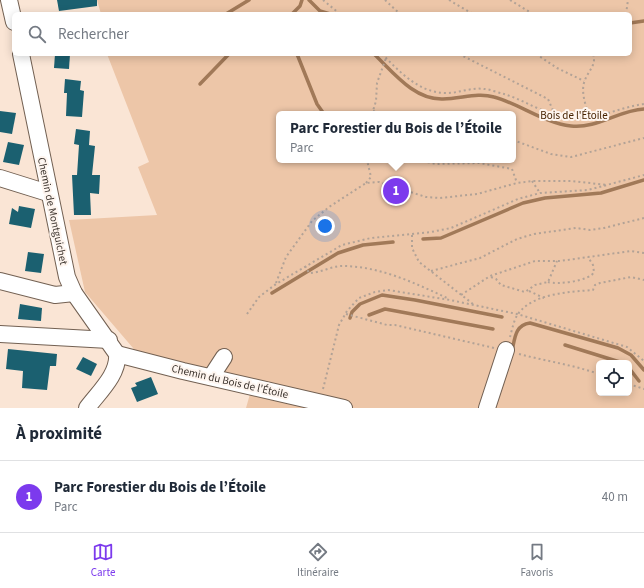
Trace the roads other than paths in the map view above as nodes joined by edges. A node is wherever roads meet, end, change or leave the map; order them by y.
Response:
1 (9, 0) edge
2 (12, 13) edge
3 (21, 56) edge
4 (0, 178) edge
5 (48, 193) junction
6 (0, 281) edge
7 (74, 293) junction
8 (0, 334) edge
9 (113, 347) junction
10 (506, 350) road end
11 (224, 357) dead end
12 (211, 377) junction
13 (87, 408) edge
14 (344, 408) edge
15 (487, 408) edge

1 - 2 street
3 - 5 street, Chemin de Montguichet
4 - 5 street
5 - 7 street, Chemin de Montguichet
6 - 7 street
7 - 9 street, Chemin de Montguichet
8 - 9 street, Chemin du Bois de l'Étoile
9 - 12 street, Chemin du Bois de l'Étoile
9 - 13 street
10 - 15 street
11 - 12 street
12 - 14 street, Chemin du Bois de l'Étoile

